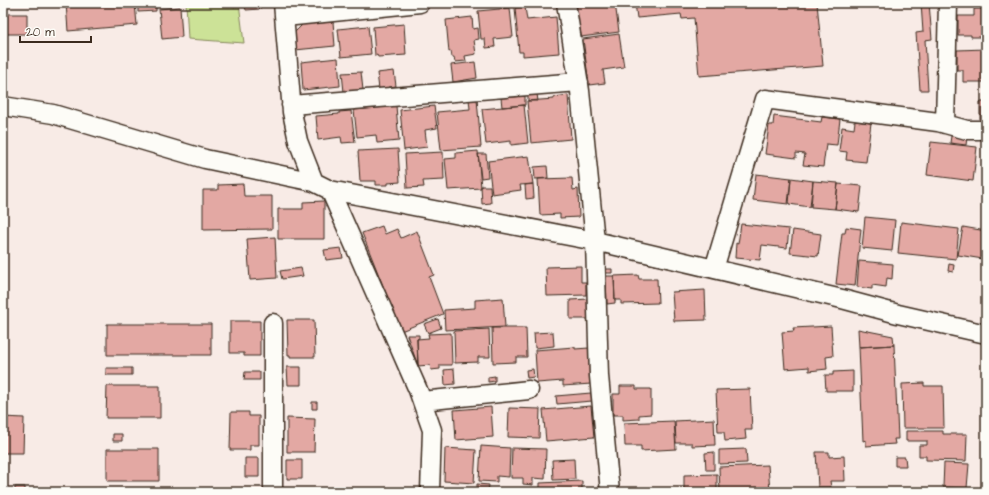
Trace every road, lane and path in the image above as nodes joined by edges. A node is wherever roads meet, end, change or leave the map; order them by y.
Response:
1 (420, 3) edge
2 (566, 3) edge
3 (948, 3) edge
4 (284, 10) edge
5 (579, 82) junction
6 (291, 105) junction
7 (3, 106) edge
8 (945, 124) junction
9 (986, 130) edge
10 (322, 186) junction
11 (594, 241) junction
12 (714, 269) junction
13 (273, 323) dead end
14 (986, 334) edge
15 (529, 390) dead end
16 (422, 401) junction
17 (273, 492) edge
18 (430, 492) edge
19 (610, 492) edge

1 - 4 street
2 - 5 street
3 - 8 street
4 - 6 street
5 - 6 street
5 - 11 street
6 - 10 street
7 - 10 street
8 - 9 street
8 - 12 street
10 - 11 street
10 - 16 street
11 - 12 street
11 - 19 street
12 - 14 street
13 - 17 street
15 - 16 street
16 - 18 street

